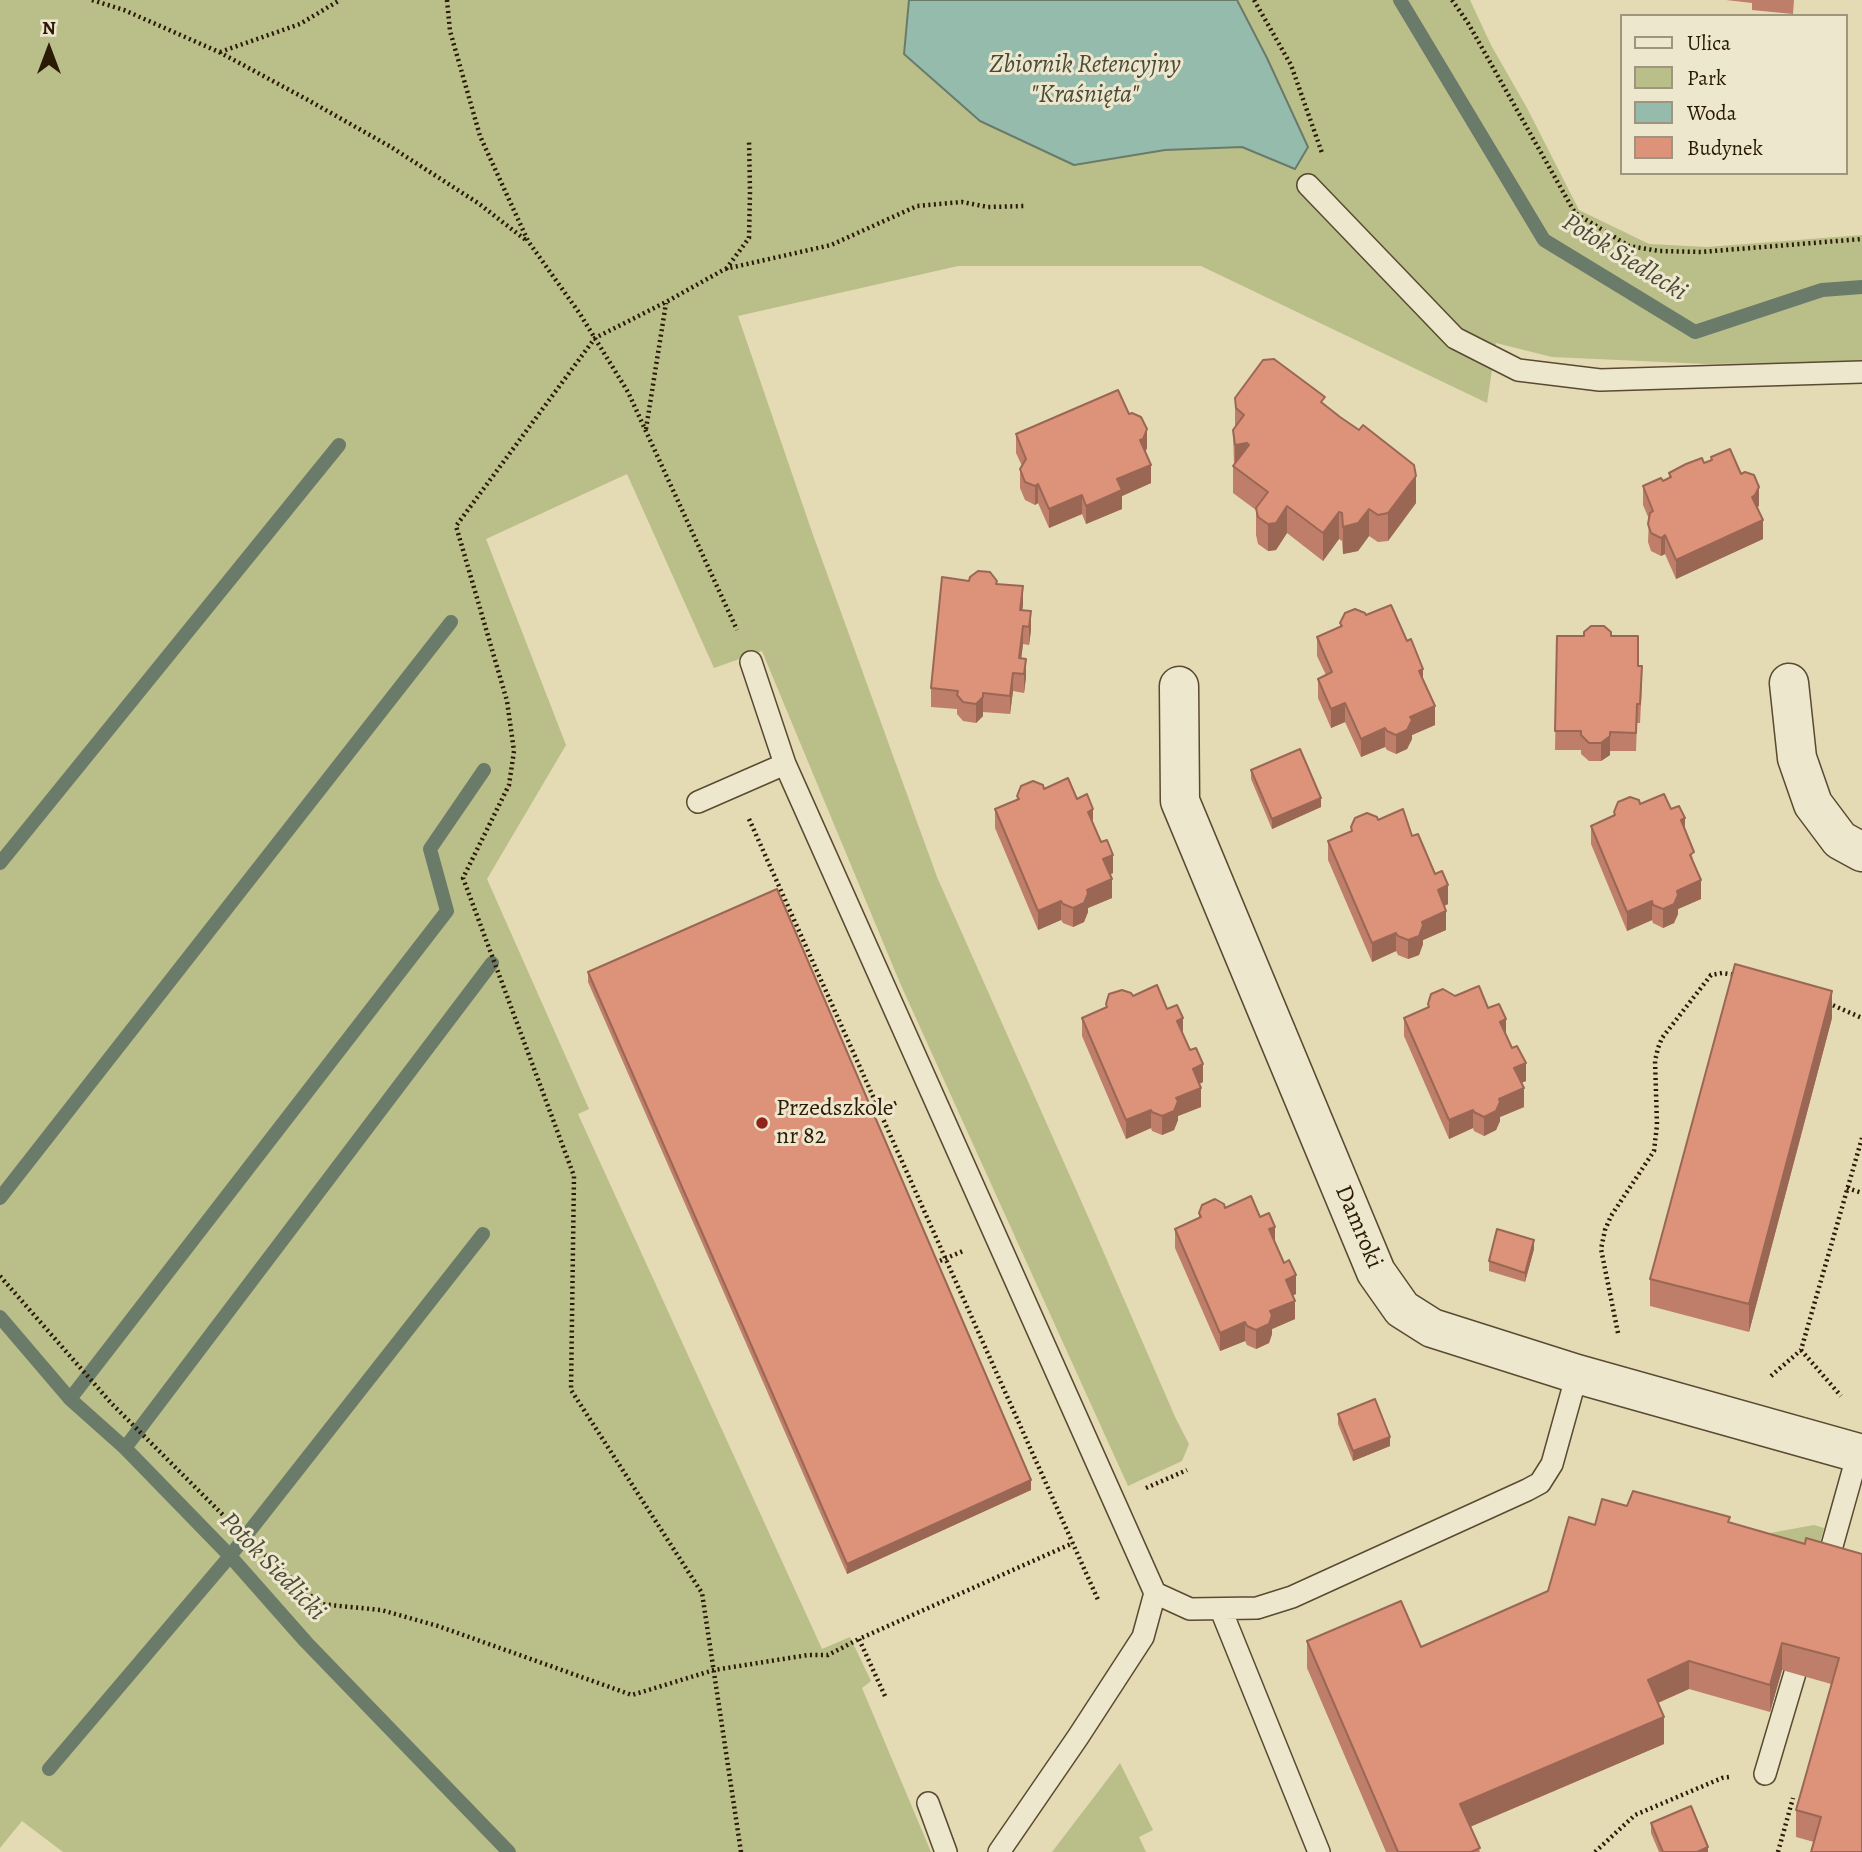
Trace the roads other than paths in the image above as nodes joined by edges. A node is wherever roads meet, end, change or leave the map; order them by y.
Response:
1 (1308, 185) road end
2 (1862, 372) edge
3 (751, 662) road end
4 (1790, 683) dead end
5 (1179, 686) dead end
6 (785, 764) junction
7 (698, 803) dead end
8 (1862, 852) edge
9 (1577, 1374) junction
10 (1860, 1454) edge
11 (1825, 1571) edge
12 (1155, 1592) junction
13 (1221, 1610) junction
14 (1795, 1673) edge
15 (1765, 1774) road end
16 (928, 1803) dead end
17 (946, 1852) edge
18 (999, 1852) edge
19 (1319, 1852) edge

1 - 2 lane
3 - 6 lane
4 - 8 street
5 - 9 street, Damroki
6 - 7 lane
6 - 12 lane
9 - 10 street, Damroki
9 - 13 lane
10 - 11 lane
12 - 13 lane
12 - 18 lane
13 - 19 lane
14 - 15 lane
16 - 17 lane

